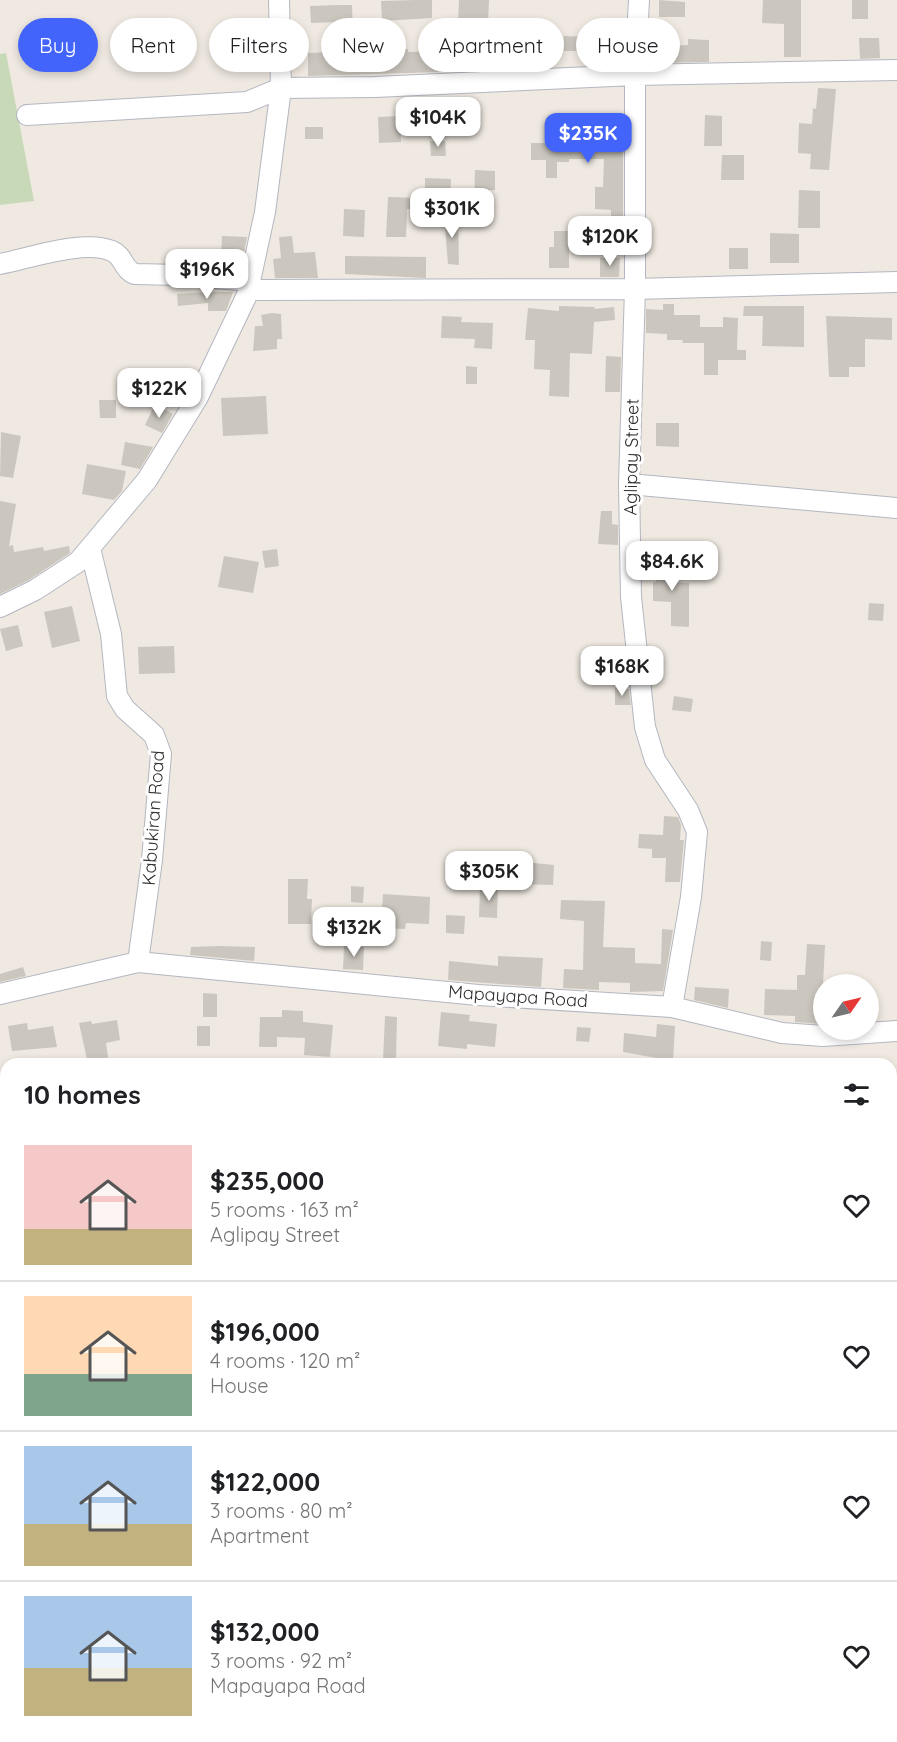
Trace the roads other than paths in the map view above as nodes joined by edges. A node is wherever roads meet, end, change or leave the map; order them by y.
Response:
1 (279, 0) edge
2 (639, 0) edge
3 (897, 70) edge
4 (635, 75) junction
5 (281, 88) junction
6 (27, 115) dead end
7 (0, 264) edge
8 (897, 282) edge
9 (250, 285) junction
10 (635, 289) junction
11 (629, 484) junction
12 (897, 508) edge
13 (90, 548) junction
14 (0, 607) edge
15 (138, 962) junction
16 (0, 994) edge
17 (672, 1007) junction
18 (897, 1031) edge

1 - 5 street
2 - 4 street, Aglipay Street
3 - 4 street
4 - 5 street
4 - 10 street, Aglipay Street
5 - 6 street
5 - 9 street
7 - 9 street
8 - 10 street
9 - 10 street
9 - 13 street
10 - 11 street, Aglipay Street
11 - 12 street
11 - 17 street, Aglipay Street
13 - 14 street
13 - 15 street, Kabukiran Road
15 - 16 street, Mapayapa Road
15 - 17 street, Mapayapa Road
17 - 18 street, Mapayapa Road

